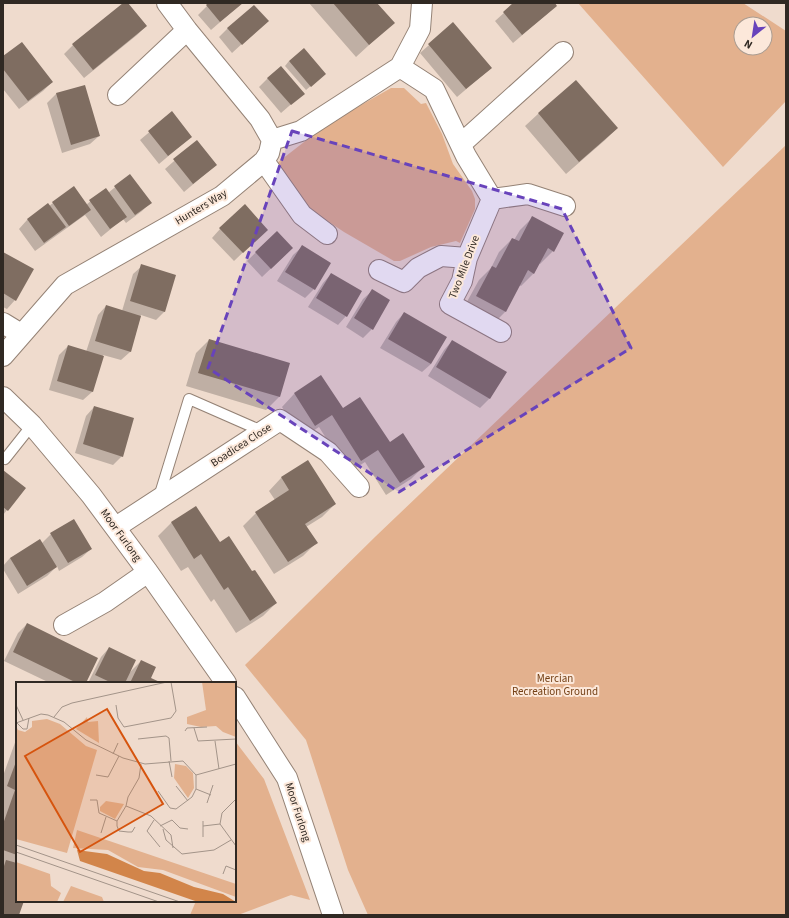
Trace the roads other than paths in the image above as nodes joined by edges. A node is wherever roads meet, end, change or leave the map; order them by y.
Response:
1 (167, 3) edge
2 (422, 3) edge
3 (187, 30) junction
4 (563, 52) dead end
5 (400, 67) junction
6 (118, 95) dead end
7 (272, 140) junction
8 (460, 144) junction
9 (264, 161) junction
10 (492, 199) junction
11 (565, 206) dead end
12 (327, 234) dead end
13 (467, 258) junction
14 (380, 270) dead end
15 (3, 323) edge
16 (501, 332) dead end
17 (21, 334) junction
18 (3, 356) edge
19 (3, 397) edge
20 (32, 425) junction
21 (262, 432) junction
22 (3, 458) edge
23 (359, 487) dead end
24 (158, 499) junction
25 (116, 527) junction
26 (148, 572) junction
27 (64, 625) dead end
28 (225, 682) edge
29 (236, 699) edge
30 (333, 915) edge

1 - 3 street
2 - 5 street
3 - 6 street
3 - 7 street
4 - 8 street
5 - 7 street
5 - 8 street
7 - 9 street, Hunters Way
8 - 10 street
9 - 12 street
9 - 17 street, Hunters Way
10 - 11 street
10 - 13 street, Two Mile Drive
13 - 14 street
13 - 16 street, Two Mile Drive
15 - 17 street
17 - 18 street, Hunters Way
19 - 20 street, Moor Furlong
20 - 22 lane
20 - 25 street, Moor Furlong
21 - 23 street, Boadicea Close
21 - 24 street, Boadicea Close
21 - 24 lane
24 - 25 street, Boadicea Close
25 - 26 street, Moor Furlong
26 - 27 street
26 - 28 street, Moor Furlong
29 - 30 street, Moor Furlong

